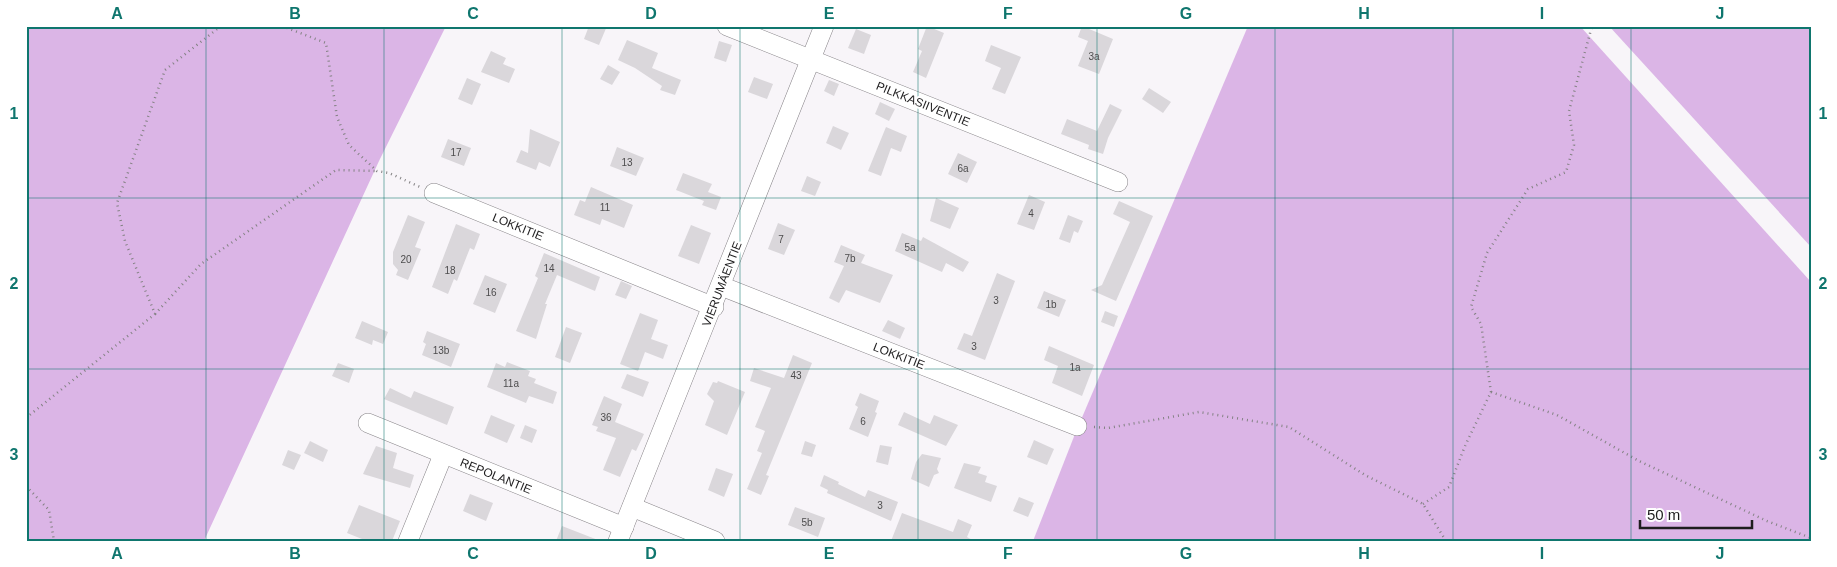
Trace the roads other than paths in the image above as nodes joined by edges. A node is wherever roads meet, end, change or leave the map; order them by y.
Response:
1 (727, 26) edge
2 (824, 26) edge
3 (811, 61) junction
4 (1118, 182) dead end
5 (434, 193) road end
6 (721, 286) junction
7 (714, 307) junction
8 (368, 423) dead end
9 (1077, 426) road end
10 (443, 455) junction
11 (632, 507) junction
12 (621, 534) edge
13 (408, 541) edge
14 (715, 541) edge

1 - 3 street, PILKKASIIVENTIE
2 - 3 street, VIERUMÄENTIE
3 - 4 street, PILKKASIIVENTIE
3 - 6 street, VIERUMÄENTIE
5 - 7 street, LOKKITIE
6 - 7 street, VIERUMÄENTIE
6 - 9 street, LOKKITIE
7 - 11 street, VIERUMÄENTIE
8 - 10 street, REPOLANTIE
10 - 12 street, REPOLANTIE
10 - 13 street
11 - 12 street, VIERUMÄENTIE
11 - 14 street

